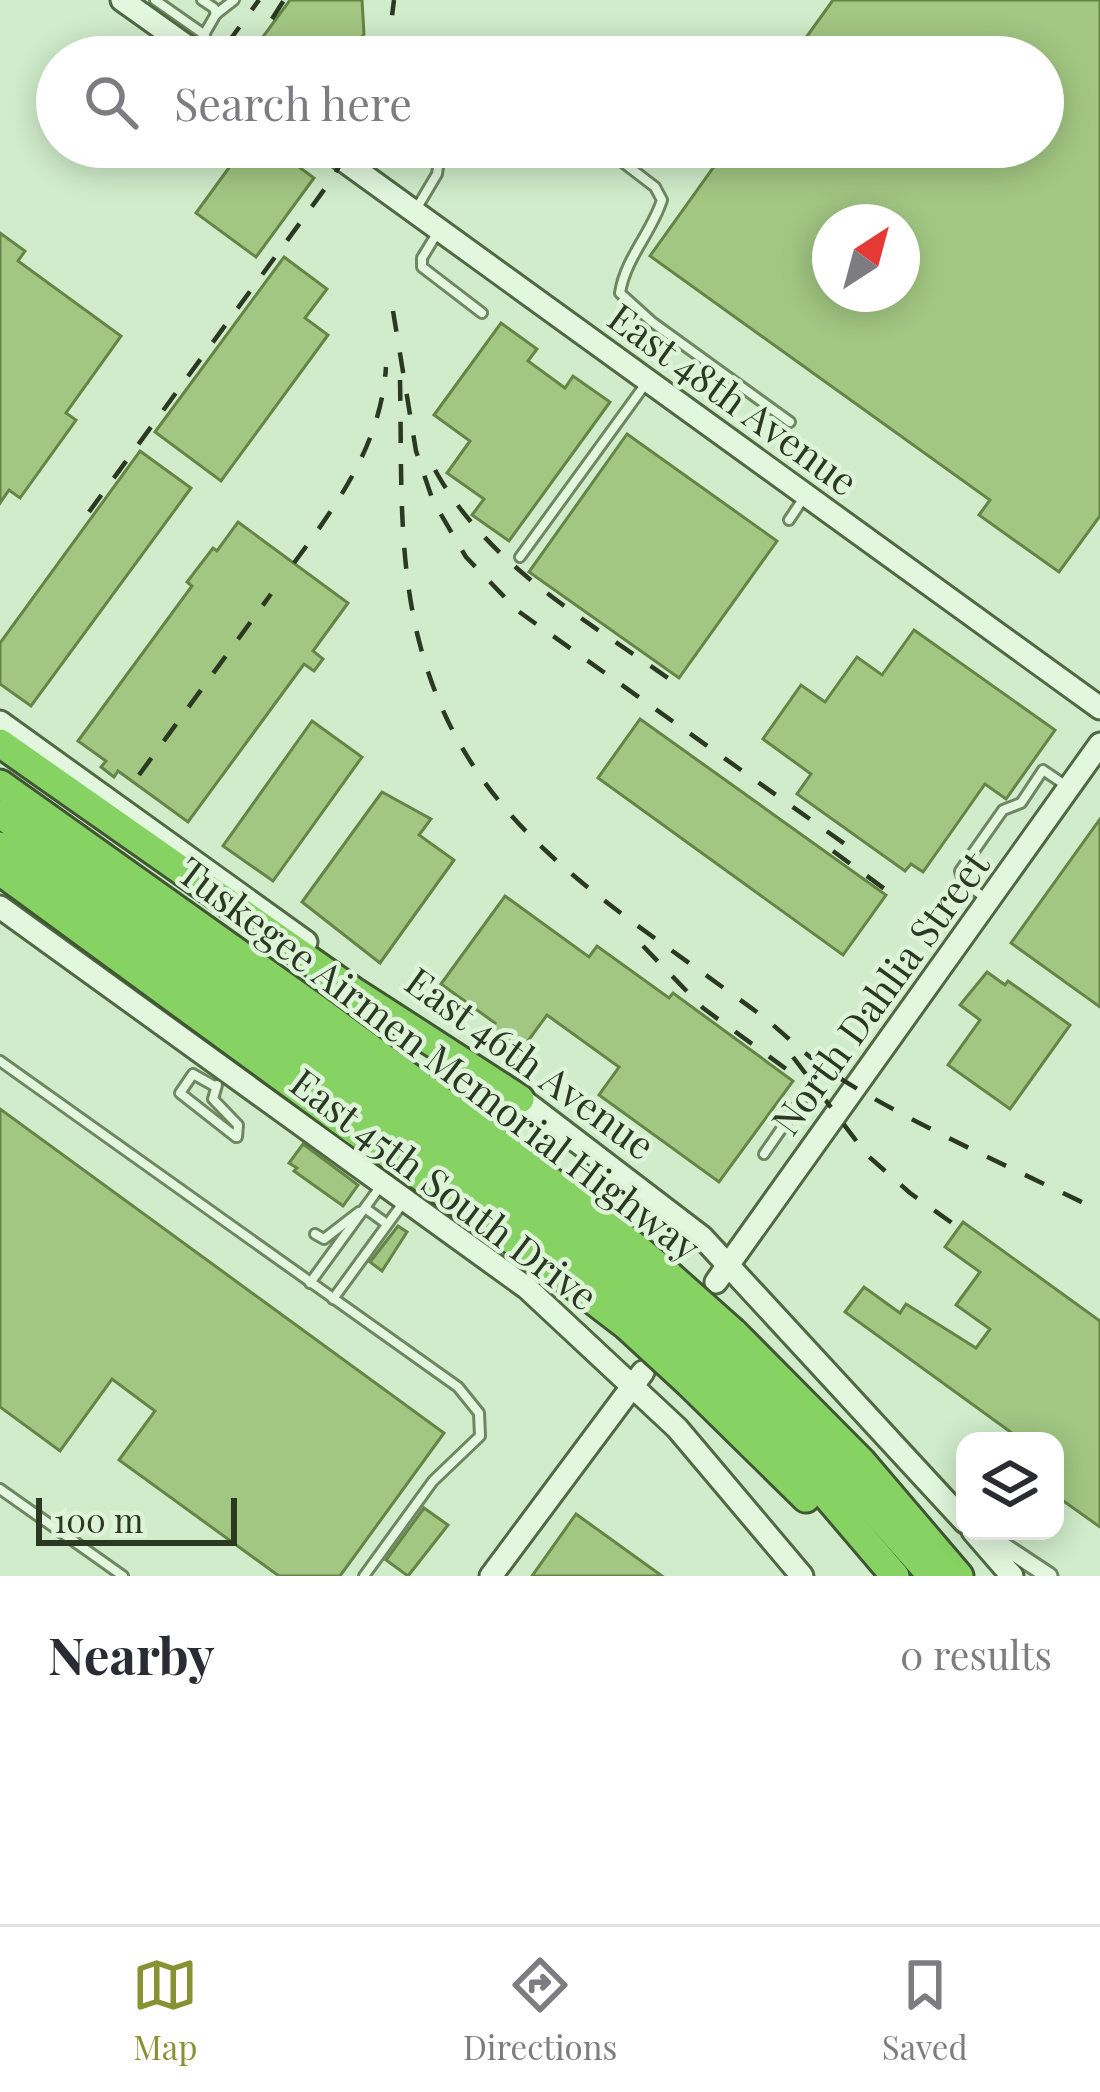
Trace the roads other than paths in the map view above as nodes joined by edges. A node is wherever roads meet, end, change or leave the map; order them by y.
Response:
1 (154, 0) edge
2 (202, 0) edge
3 (234, 0) edge
4 (131, 2) edge
5 (216, 14) junction
6 (182, 36) edge
7 (188, 36) edge
8 (206, 36) edge
9 (355, 168) edge
10 (438, 168) edge
11 (631, 168) edge
12 (415, 212) junction
13 (440, 230) junction
14 (482, 313) dead end
15 (648, 380) junction
16 (790, 422) dead end
17 (806, 495) junction
18 (789, 520) dead end
19 (520, 557) dead end
20 (1100, 708) edge
21 (0, 722) edge
22 (1100, 744) edge
23 (0, 745) edge
24 (0, 784) edge
25 (1069, 788) junction
26 (0, 814) edge
27 (0, 846) edge
28 (0, 871) edge
29 (0, 888) edge
30 (989, 901) junction
31 (0, 907) edge
32 (88, 932) junction
33 (249, 960) junction
34 (0, 1061) edge
35 (224, 1080) junction
36 (807, 1092) dead end
37 (520, 1099) junction
38 (764, 1154) dead end
39 (383, 1182) junction
40 (406, 1198) junction
41 (365, 1208) junction
42 (387, 1224) junction
43 (315, 1234) dead end
44 (722, 1273) junction
45 (310, 1283) junction
46 (332, 1299) junction
47 (649, 1301) junction
48 (712, 1357) junction
49 (638, 1380) junction
50 (0, 1489) edge
51 (956, 1513) edge
52 (984, 1540) edge
53 (991, 1540) edge
54 (123, 1576) edge
55 (364, 1576) edge
56 (491, 1576) edge
57 (802, 1576) edge
58 (871, 1576) edge
59 (895, 1576) edge
60 (932, 1576) edge
61 (960, 1576) edge
62 (1012, 1576) edge
63 (1049, 1576) edge

1 - 7 lane
2 - 5 lane
3 - 5 lane
4 - 6 main road
5 - 8 lane
9 - 12 main road, East 48th Avenue
10 - 12 lane
11 - 16 lane
12 - 13 main road, East 48th Avenue
13 - 14 lane
13 - 15 main road, East 48th Avenue
15 - 17 main road, East 48th Avenue
15 - 19 lane
17 - 18 lane
17 - 20 main road, East 48th Avenue
21 - 37 main road, East 46th Avenue
22 - 25 main road, North Dahlia Street
23 - 33 highway
23 - 37 highway
24 - 33 highway, Tuskegee Airmen Memorial Highway
25 - 30 main road, North Dahlia Street
25 - 30 lane
26 - 47 highway
27 - 47 highway
28 - 32 highway, Tuskegee Airmen Memorial Highway
29 - 32 highway
30 - 44 main road, North Dahlia Street
31 - 35 main road, East 45th South Drive
32 - 47 highway, Tuskegee Airmen Memorial Highway
33 - 47 highway, Tuskegee Airmen Memorial Highway
34 - 45 lane
35 - 35 lane
35 - 39 main road, East 45th South Drive
36 - 38 lane
37 - 44 main road, East 46th Avenue
39 - 40 main road, East 45th South Drive
39 - 41 lane
40 - 42 lane
40 - 49 main road, East 45th South Drive
41 - 42 lane
41 - 43 lane
41 - 45 lane
42 - 46 lane
44 - 51 main road, East 46th Avenue
45 - 46 lane
46 - 55 lane
47 - 48 highway, Tuskegee Airmen Memorial Highway, bridge
47 - 48 highway, Tuskegee Airmen Memorial Highway, bridge
48 - 58 highway, Tuskegee Airmen Memorial Highway
48 - 59 highway
48 - 60 highway
48 - 61 highway, Tuskegee Airmen Memorial Highway
49 - 56 main road
49 - 57 main road, East 45th South Drive
50 - 54 lane
52 - 62 main road
53 - 63 street

